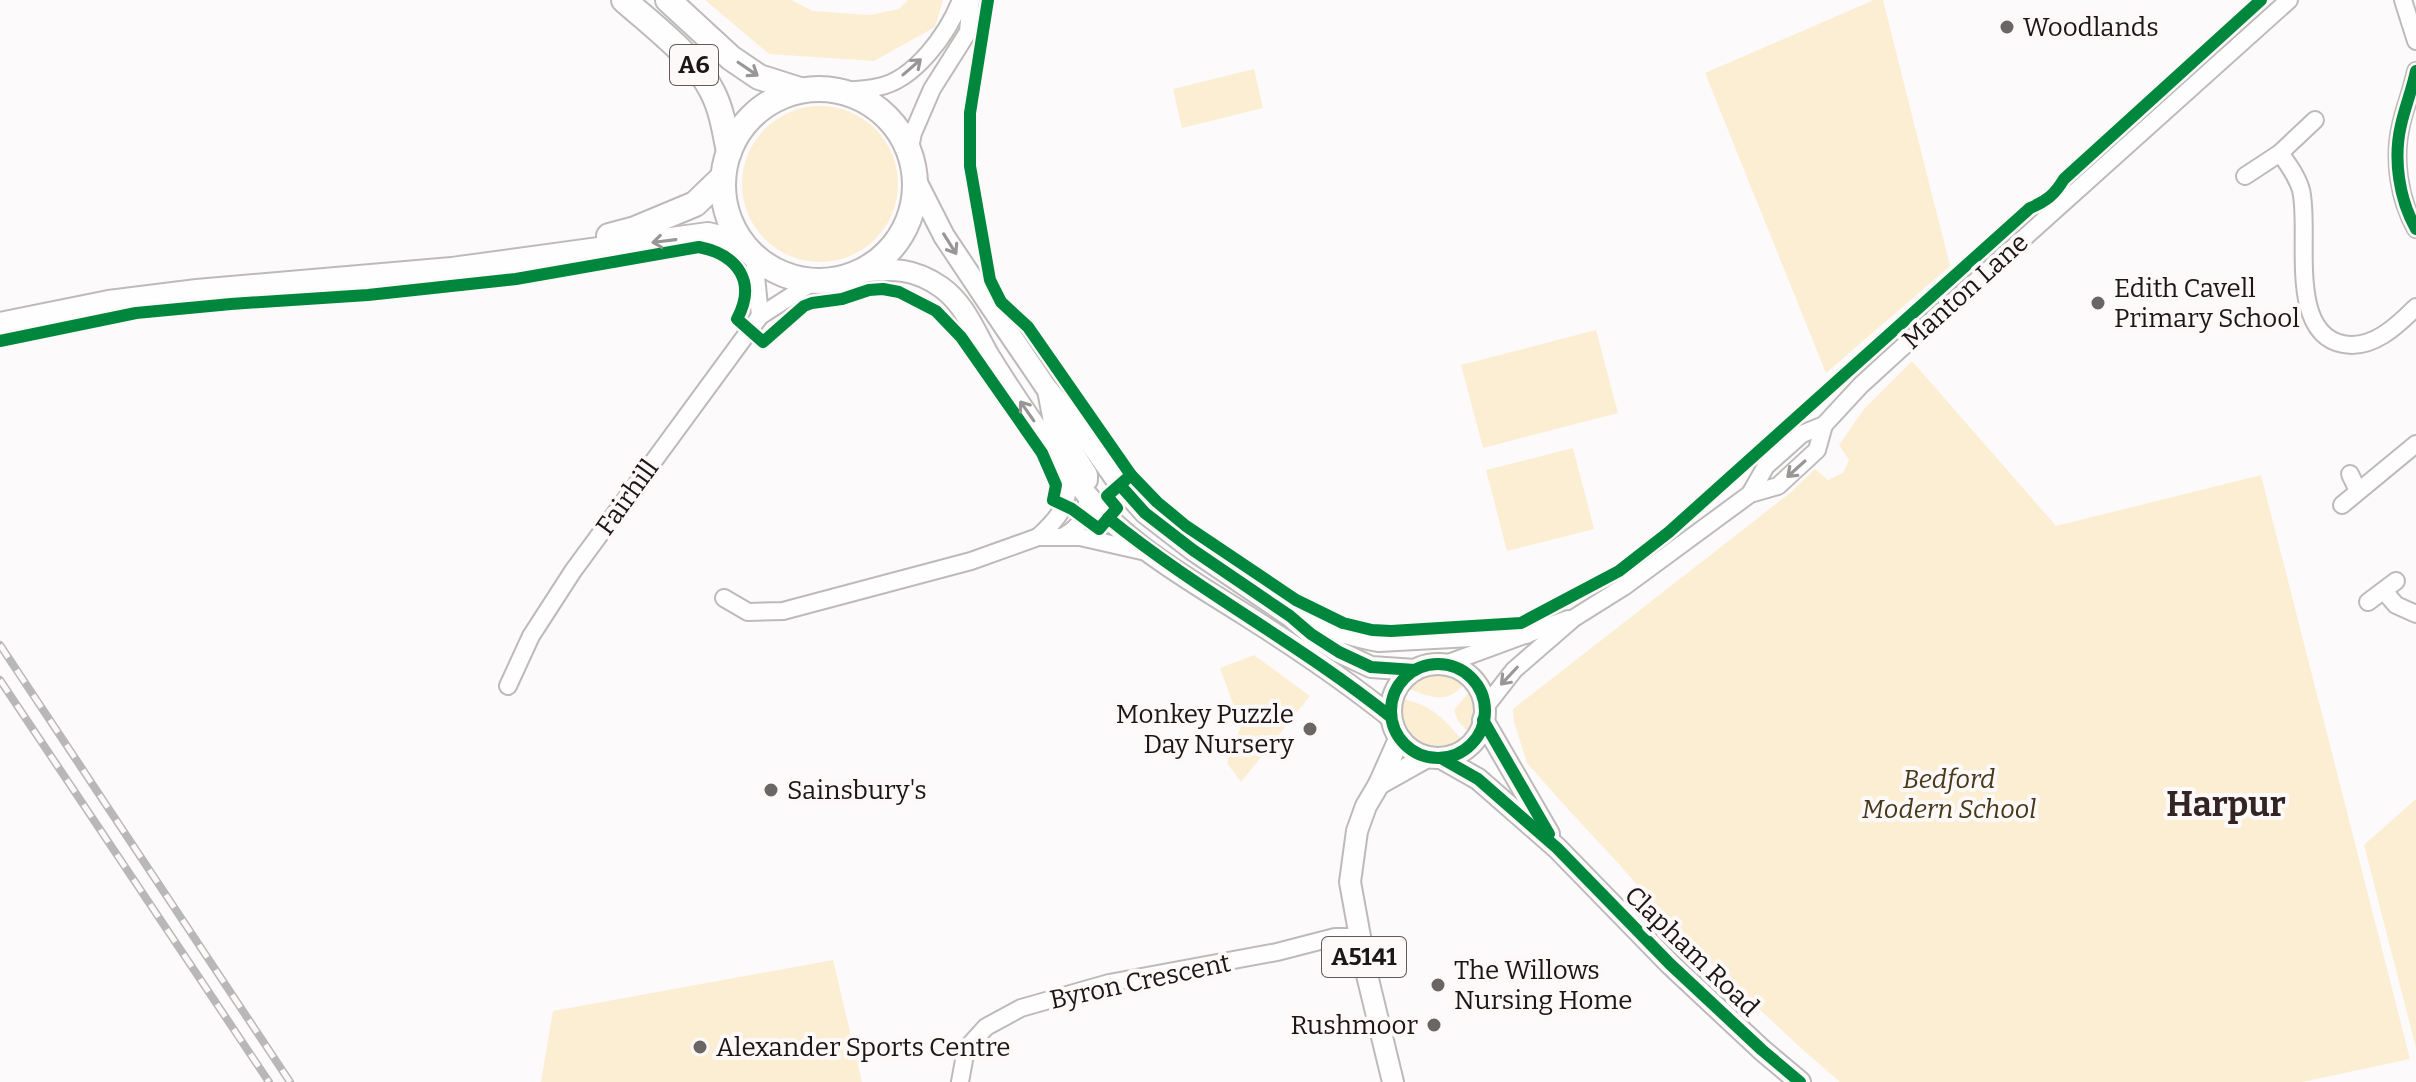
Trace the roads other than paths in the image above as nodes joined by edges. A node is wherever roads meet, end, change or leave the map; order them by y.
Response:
1 (624, 0) edge
2 (668, 0) edge
3 (961, 0) edge
4 (971, 0) edge
5 (2289, 0) edge
6 (2403, 0) edge
7 (2416, 41) edge
8 (2415, 80) edge
9 (800, 90) junction
10 (841, 91) junction
11 (2315, 120) dead end
12 (729, 152) junction
13 (909, 152) junction
14 (2280, 153) junction
15 (2245, 176) dead end
16 (722, 178) junction
17 (915, 179) junction
18 (2416, 229) edge
19 (748, 250) junction
20 (543, 257) junction
21 (860, 272) junction
22 (813, 282) junction
23 (2416, 307) edge
24 (760, 316) junction
25 (0, 325) edge
26 (1047, 389) junction
27 (2416, 444) edge
28 (1064, 465) junction
29 (2350, 474) dead end
30 (2358, 491) junction
31 (1088, 496) junction
32 (2342, 505) dead end
33 (1064, 536) junction
34 (1038, 537) junction
35 (1152, 554) junction
36 (724, 598) dead end
37 (2368, 602) dead end
38 (2416, 614) edge
39 (1290, 616) junction
40 (1574, 618) junction
41 (1526, 633) junction
42 (1443, 665) junction
43 (1415, 670) junction
44 (508, 686) dead end
45 (1484, 713) junction
46 (1391, 717) junction
47 (1399, 739) junction
48 (1434, 757) junction
49 (1379, 784) junction
50 (1557, 848) junction
51 (1361, 937) junction
52 (960, 1082) edge
53 (1393, 1082) edge
54 (1800, 1082) edge

1 - 12 highway, A6
2 -> 9 highway, A6
10 -> 3 street
4 - 13 street
5 - 40 street, Manton Lane
6 - 7 street
8 - 18 street
9 - 10 highway
9 - 12 highway
10 - 13 highway
11 - 14 street
12 - 16 highway
13 - 17 highway
14 - 15 street
14 - 23 street
16 - 19 highway
16 - 20 highway
17 - 21 highway
17 -> 26 main road
19 -> 20 highway
19 - 22 highway
19 - 24 street
20 - 25 highway
21 - 22 highway
28 -> 21 main road
22 - 24 street, Fairhill
24 - 44 street, Fairhill
26 - 31 main road
26 - 39 main road
27 - 30 street
28 - 31 main road
28 - 34 street
29 - 30 street
30 - 32 street
31 - 33 street
31 - 35 main road
33 - 34 street
33 - 35 street
34 - 36 street
35 - 46 main road
37 - 38 street
39 - 41 main road
39 - 43 main road
40 - 41 street, Manton Lane
40 -> 45 street, Manton Lane
41 - 42 street, Manton Lane
42 - 43 main road
42 - 45 main road
43 - 46 main road
45 - 48 main road
45 - 50 main road, Clapham Road
46 - 47 main road
47 - 48 main road
47 - 49 main road, A5141
48 - 49 main road
48 - 50 main road, Clapham Road
49 - 51 main road, A5141
50 - 54 main road, Clapham Road
51 - 52 street, Byron Crescent
51 - 53 main road, A5141

